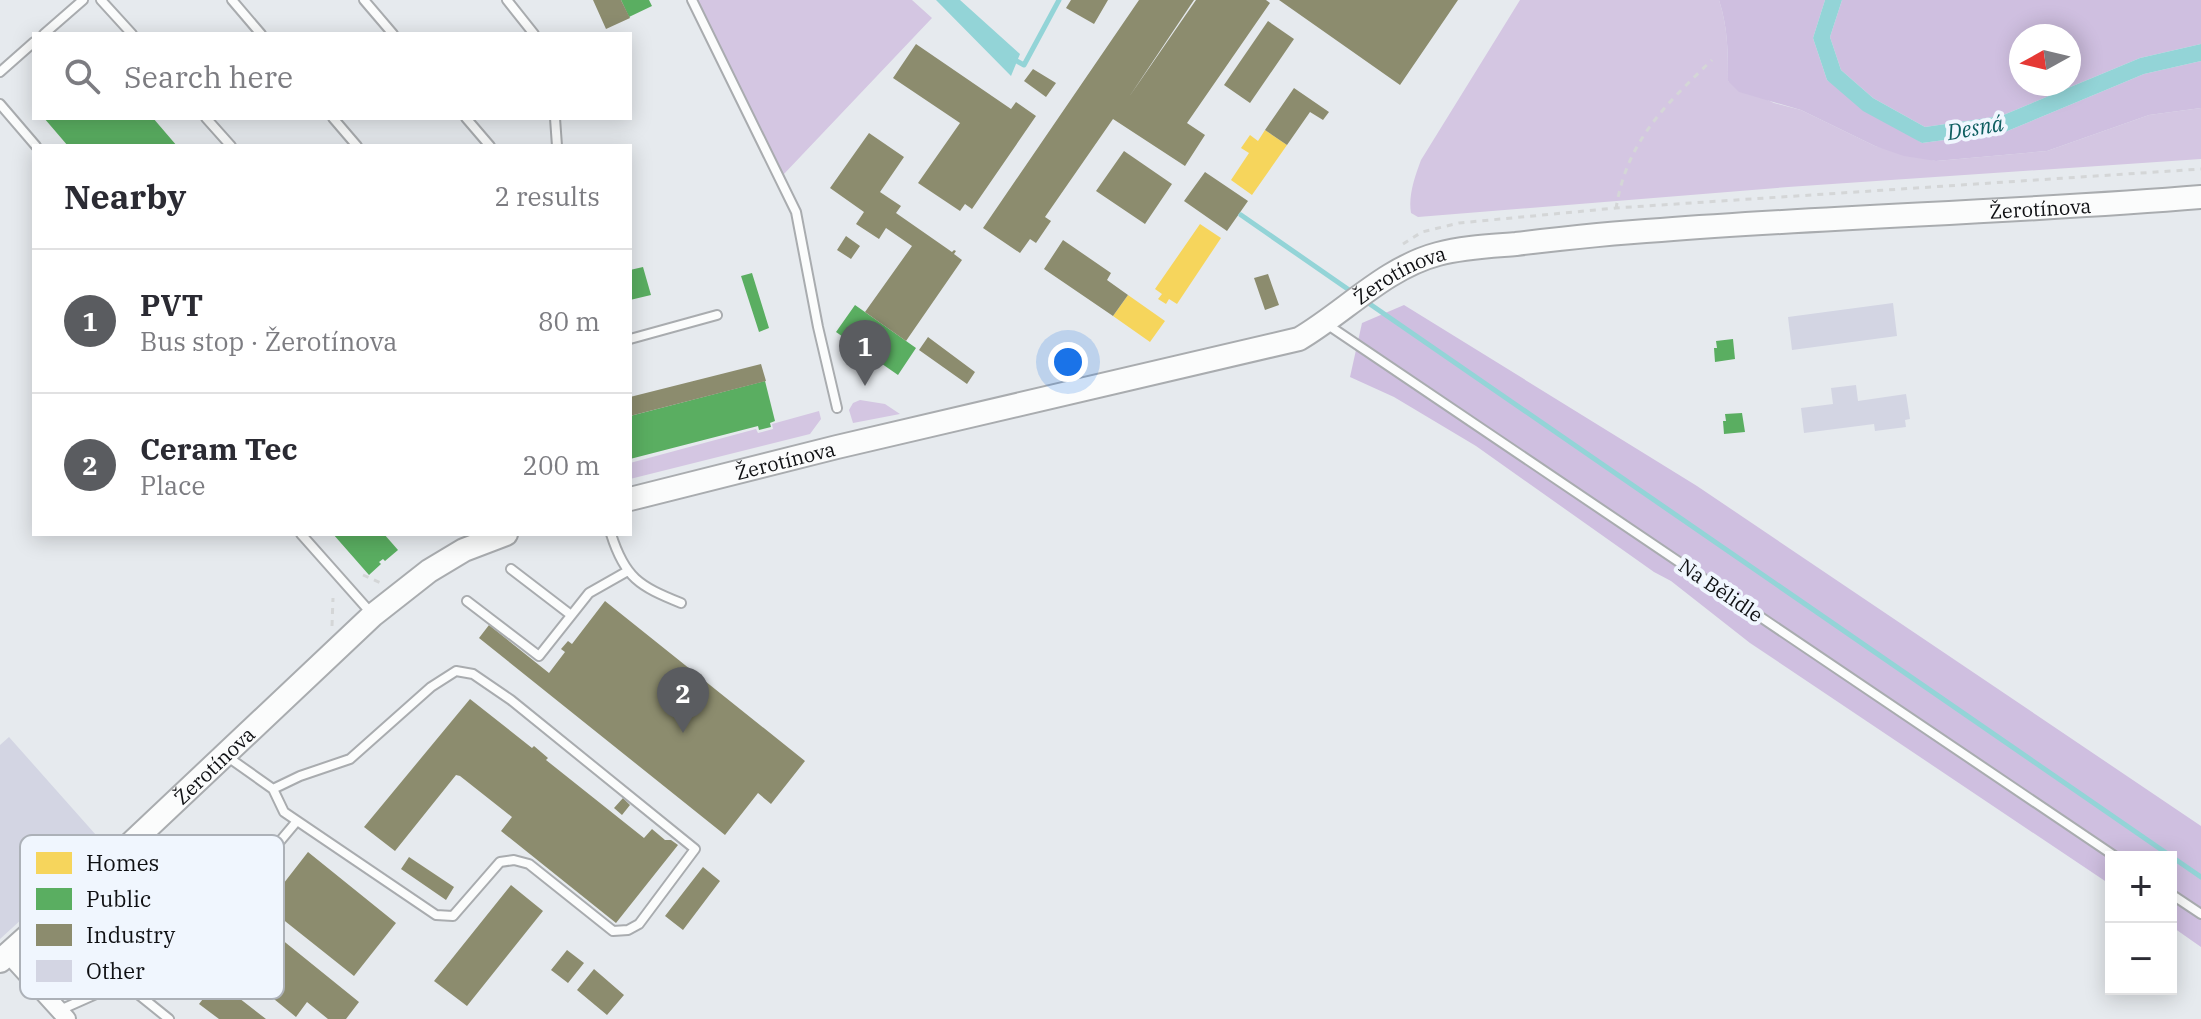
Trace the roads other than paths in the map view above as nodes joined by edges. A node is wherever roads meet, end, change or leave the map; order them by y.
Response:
1 (83, 0) edge
2 (101, 0) edge
3 (232, 0) edge
4 (364, 0) edge
5 (507, 0) edge
6 (692, 0) edge
7 (46, 32) edge
8 (130, 32) edge
9 (259, 32) edge
10 (391, 32) edge
11 (532, 32) edge
12 (32, 44) edge
13 (0, 72) edge
14 (0, 104) edge
15 (208, 120) edge
16 (335, 120) edge
17 (468, 120) edge
18 (555, 120) edge
19 (34, 144) edge
20 (229, 144) edge
21 (355, 144) edge
22 (488, 144) edge
23 (557, 144) edge
24 (2201, 197) edge
25 (717, 315) dead end
26 (1326, 324) junction
27 (632, 338) edge
28 (837, 408) dead end
29 (632, 498) edge
30 (303, 536) edge
31 (501, 536) edge
32 (612, 536) edge
33 (511, 569) dead end
34 (626, 572) junction
35 (467, 601) dead end
36 (681, 603) dead end
37 (373, 615) junction
38 (571, 615) junction
39 (225, 755) junction
40 (273, 789) junction
41 (297, 821) junction
42 (137, 835) edge
43 (284, 837) edge
44 (2107, 851) edge
45 (2177, 898) edge
46 (2201, 914) edge
47 (20, 942) edge
48 (4, 957) edge
49 (20, 972) edge
50 (47, 999) edge
51 (91, 999) edge
52 (144, 999) edge
53 (63, 1014) edge
54 (169, 1019) edge

1 - 7 lane
2 - 8 lane
3 - 9 lane
4 - 10 lane
5 - 11 lane
6 - 28 lane
12 - 13 lane
14 - 19 lane
15 - 20 lane
16 - 21 lane
17 - 22 lane
18 - 23 lane
24 - 26 street, Žerotínova
25 - 27 lane
26 - 29 street, Žerotínova
26 - 44 lane, Na Bělidle
30 - 37 lane
31 - 37 street, Žerotínova
32 - 34 lane
33 - 38 lane
34 - 36 lane
34 - 38 lane
35 - 38 lane
37 - 39 street, Žerotínova
39 - 40 lane
39 - 42 street, Žerotínova
40 - 41 lane
40 - 41 lane
41 - 43 lane
45 - 46 lane
47 - 48 street, Žerotínova
48 - 49 street, Žerotínova
50 - 53 street, Žerotínova
51 - 53 lane
52 - 54 lane

